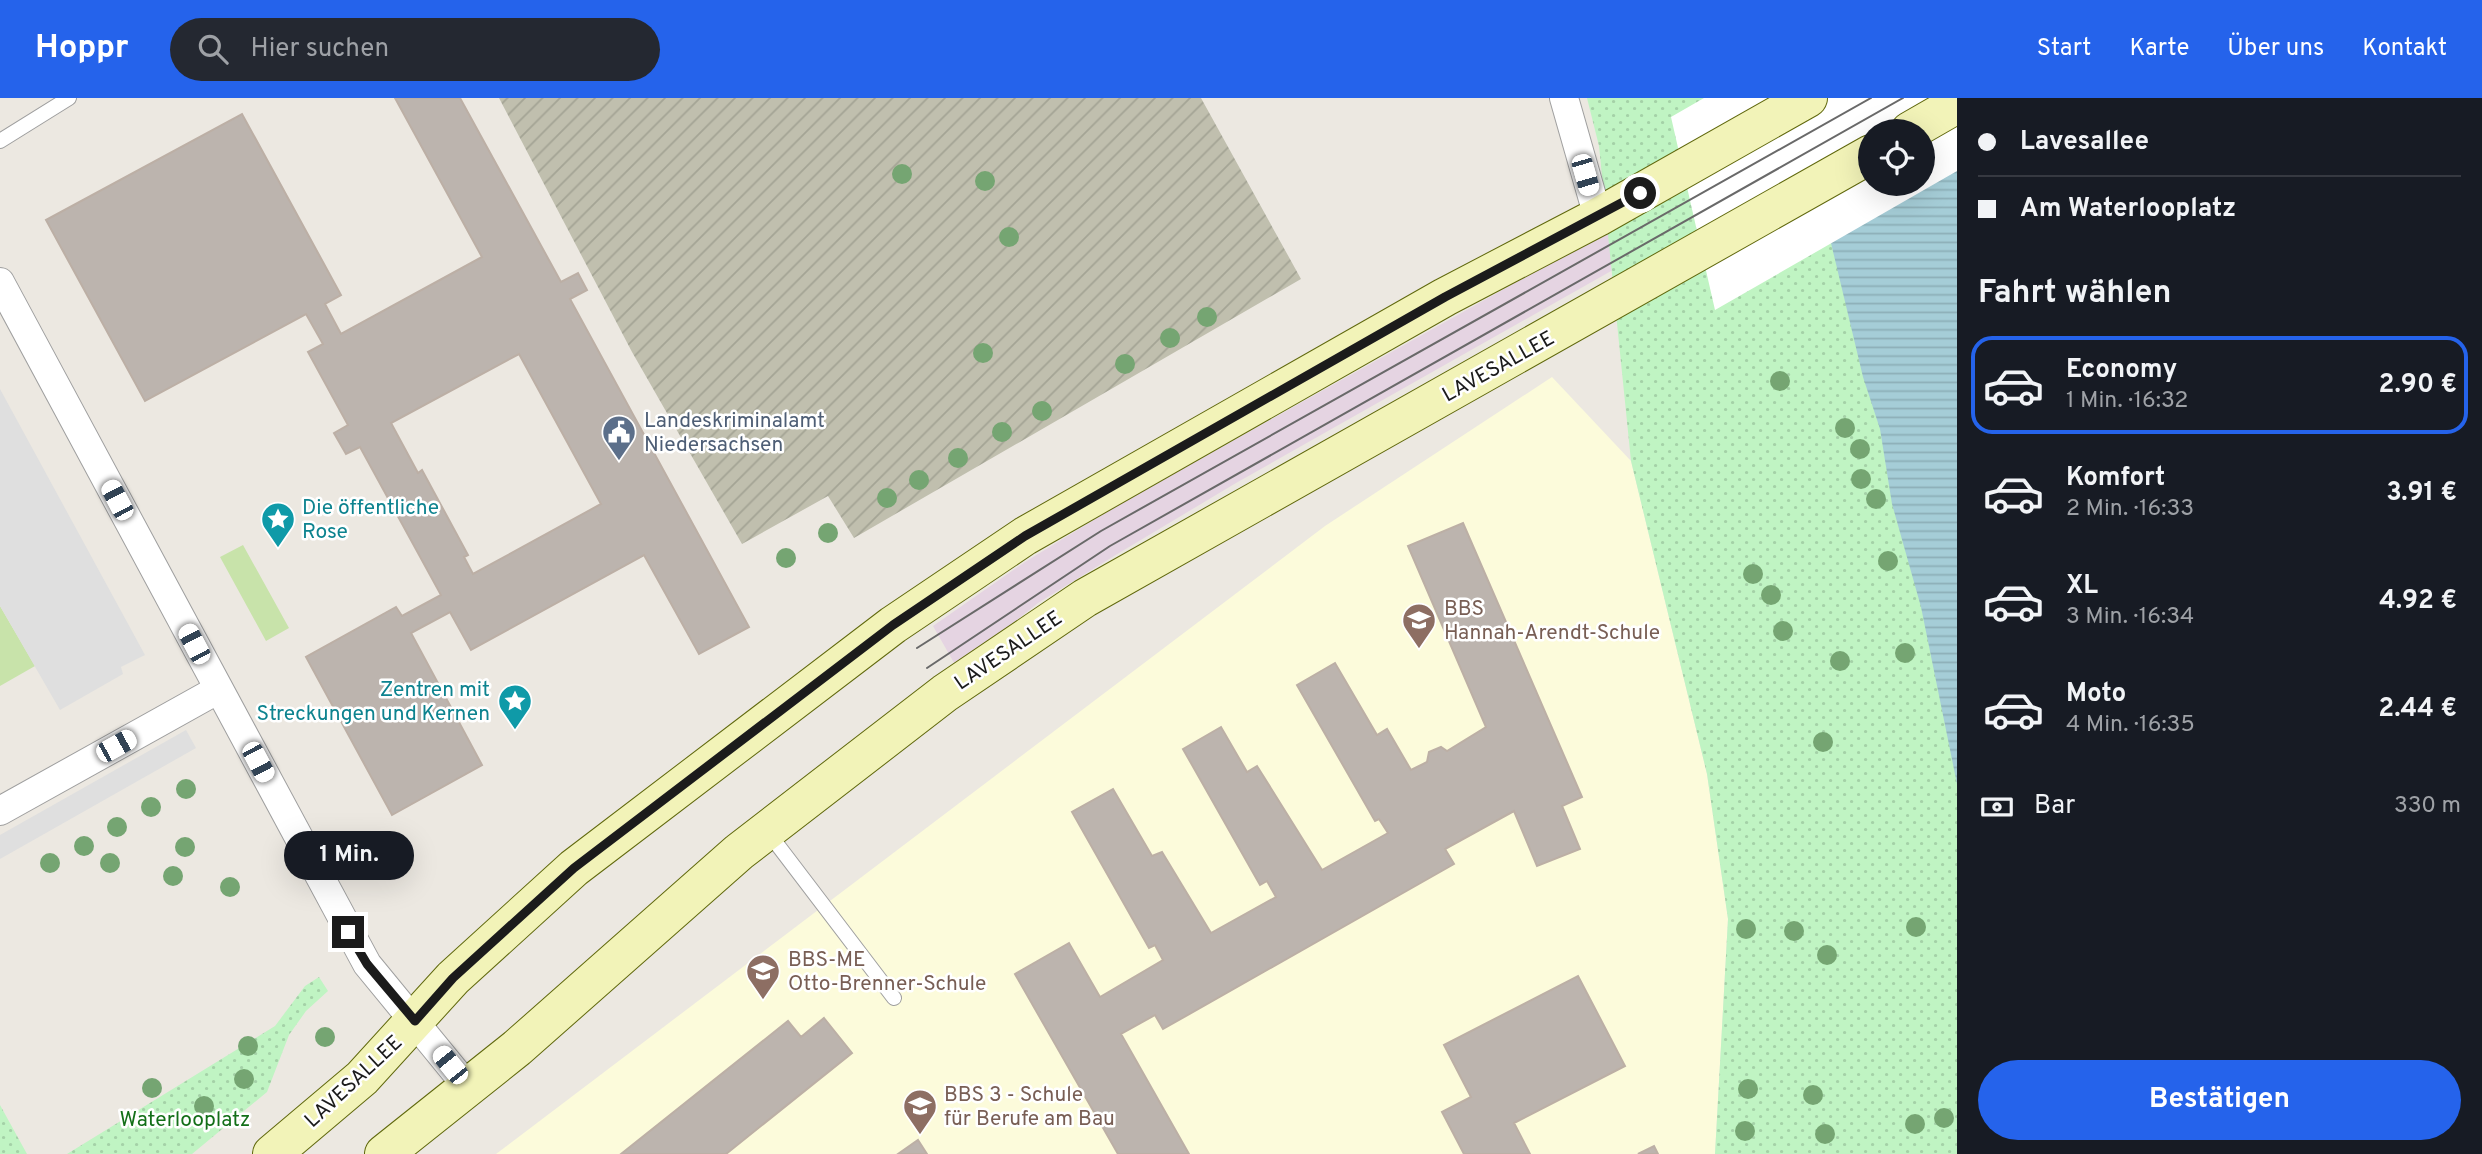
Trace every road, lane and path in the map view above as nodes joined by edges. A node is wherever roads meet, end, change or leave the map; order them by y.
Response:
1 (69, 98) edge
2 (1564, 98) edge
3 (1808, 98) edge
4 (1957, 104) edge
5 (1931, 119) edge
6 (0, 141) edge
7 (1858, 161) edge
8 (1598, 217) junction
9 (0, 282) edge
10 (219, 689) junction
11 (0, 811) edge
12 (766, 830) junction
13 (894, 998) dead end
14 (415, 1021) junction
15 (467, 1086) junction
16 (272, 1154) edge
17 (384, 1154) edge

1 - 6 lane
2 - 8 street
3 - 8 main road, LAVESALLEE
4 - 5 main road
7 - 12 main road, LAVESALLEE
8 - 14 main road, LAVESALLEE
9 - 10 street
10 - 11 street
10 - 14 street
12 - 13 lane
12 - 15 main road, LAVESALLEE
14 - 15 street
14 - 16 main road, LAVESALLEE
15 - 17 main road, LAVESALLEE

